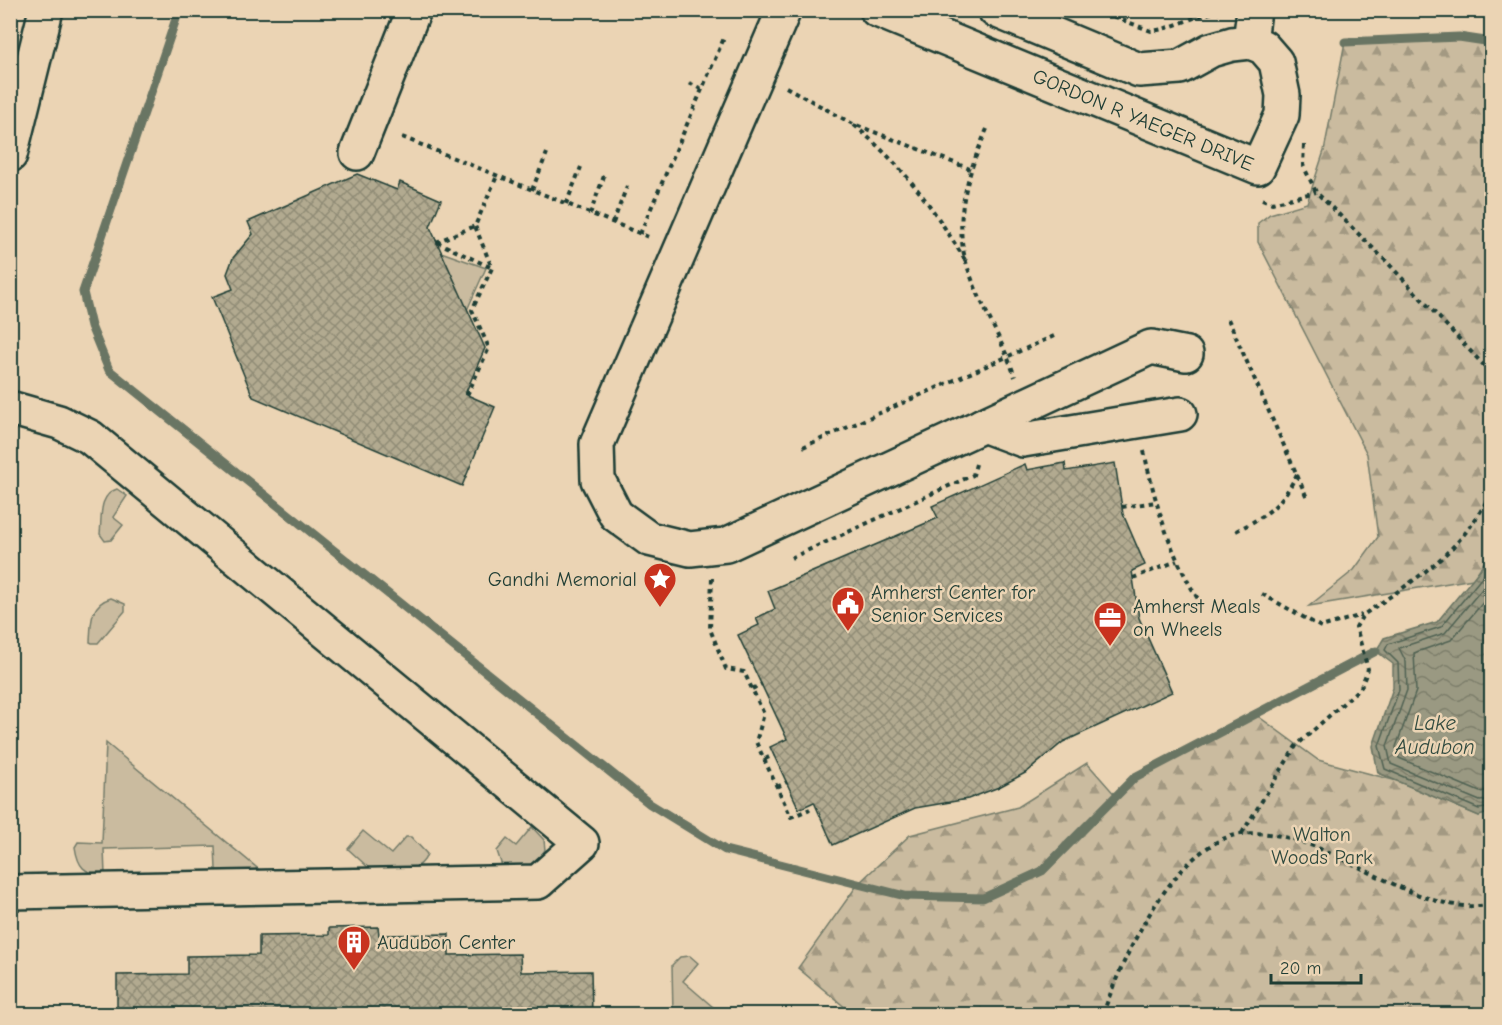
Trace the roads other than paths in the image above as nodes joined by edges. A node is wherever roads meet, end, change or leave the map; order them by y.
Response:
1 (46, 10) edge
2 (414, 10) edge
3 (784, 10) edge
4 (877, 10) edge
5 (995, 10) edge
6 (1254, 10) edge
7 (1250, 42) junction
8 (357, 153) dead end
9 (10, 155) edge
10 (1186, 354) dead end
11 (10, 408) edge
12 (1180, 414) dead end
13 (983, 425) junction
14 (10, 892) edge

1 - 9 main road
2 - 8 main road
3 - 13 main road
4 - 7 main road, GORDON R YAEGER DRIVE
5 - 7 main road
6 - 7 main road
10 - 13 main road
11 - 14 main road
12 - 13 main road

